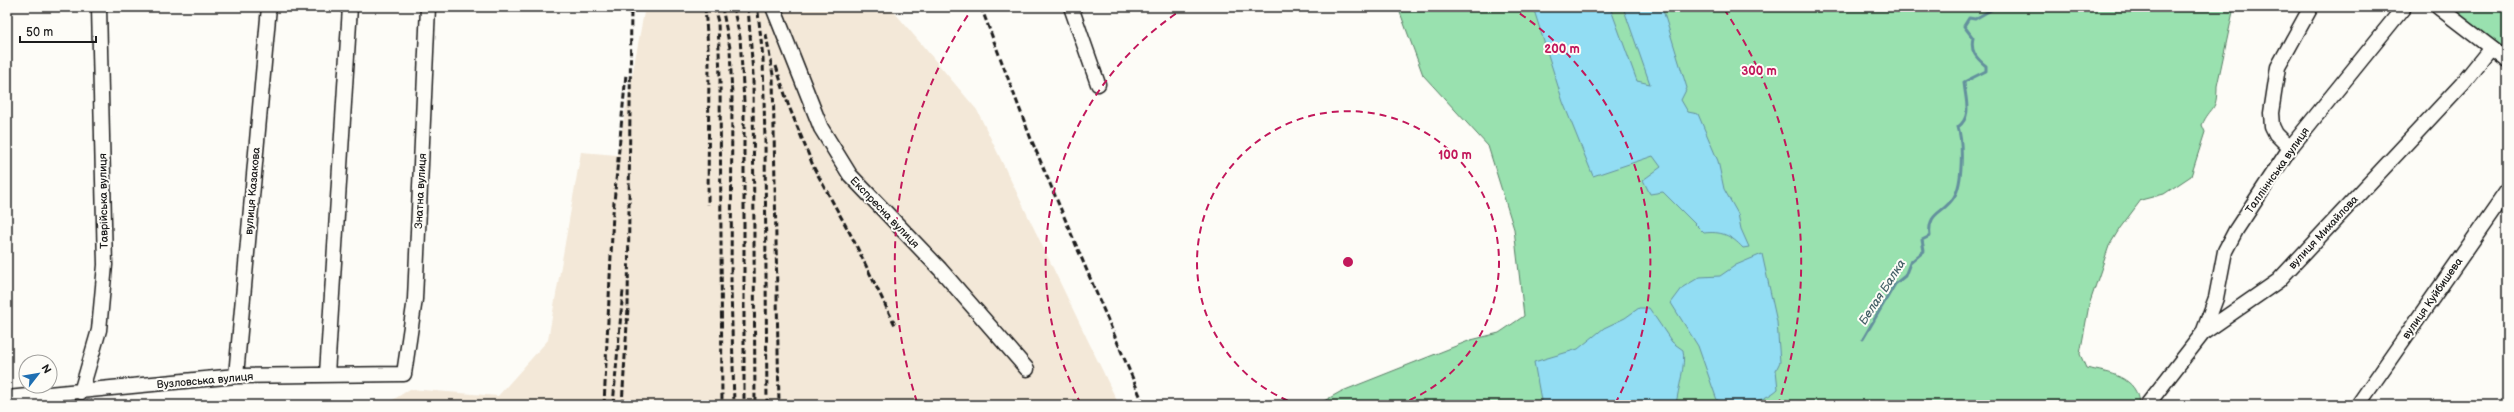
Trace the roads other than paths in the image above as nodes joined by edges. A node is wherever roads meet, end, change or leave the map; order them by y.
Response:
1 (99, 7) edge
2 (269, 7) edge
3 (350, 7) edge
4 (428, 7) edge
5 (773, 7) edge
6 (1071, 7) edge
7 (2311, 7) edge
8 (2404, 7) edge
9 (2438, 7) edge
10 (2491, 48) junction
11 (2507, 60) edge
12 (1098, 84) dead end
13 (2290, 148) junction
14 (2507, 191) edge
15 (2203, 333) junction
16 (1027, 369) dead end
17 (327, 374) junction
18 (404, 374) joint
19 (236, 376) junction
20 (81, 392) junction
21 (7, 398) edge
22 (2147, 405) edge
23 (2358, 405) edge

1 - 20 street, Таврійська вулиця
2 - 19 street, вулиця Казакова
3 - 17 street
4 - 18 street, Знатна вулиця
5 - 16 street, Експресна вулиця
6 - 12 street
7 - 13 street
8 - 13 street, Талліннська вулиця
9 - 10 street
10 - 11 street
10 - 15 street, вулиця Михайлова
13 - 15 street, Талліннська вулиця
14 - 23 street, вулиця Куйбишева
15 - 22 street, вулиця Михайлова
17 - 18 street, Вузловська вулиця
17 - 19 street, Вузловська вулиця
19 - 20 street, Вузловська вулиця
20 - 21 street, Вузловська вулиця

